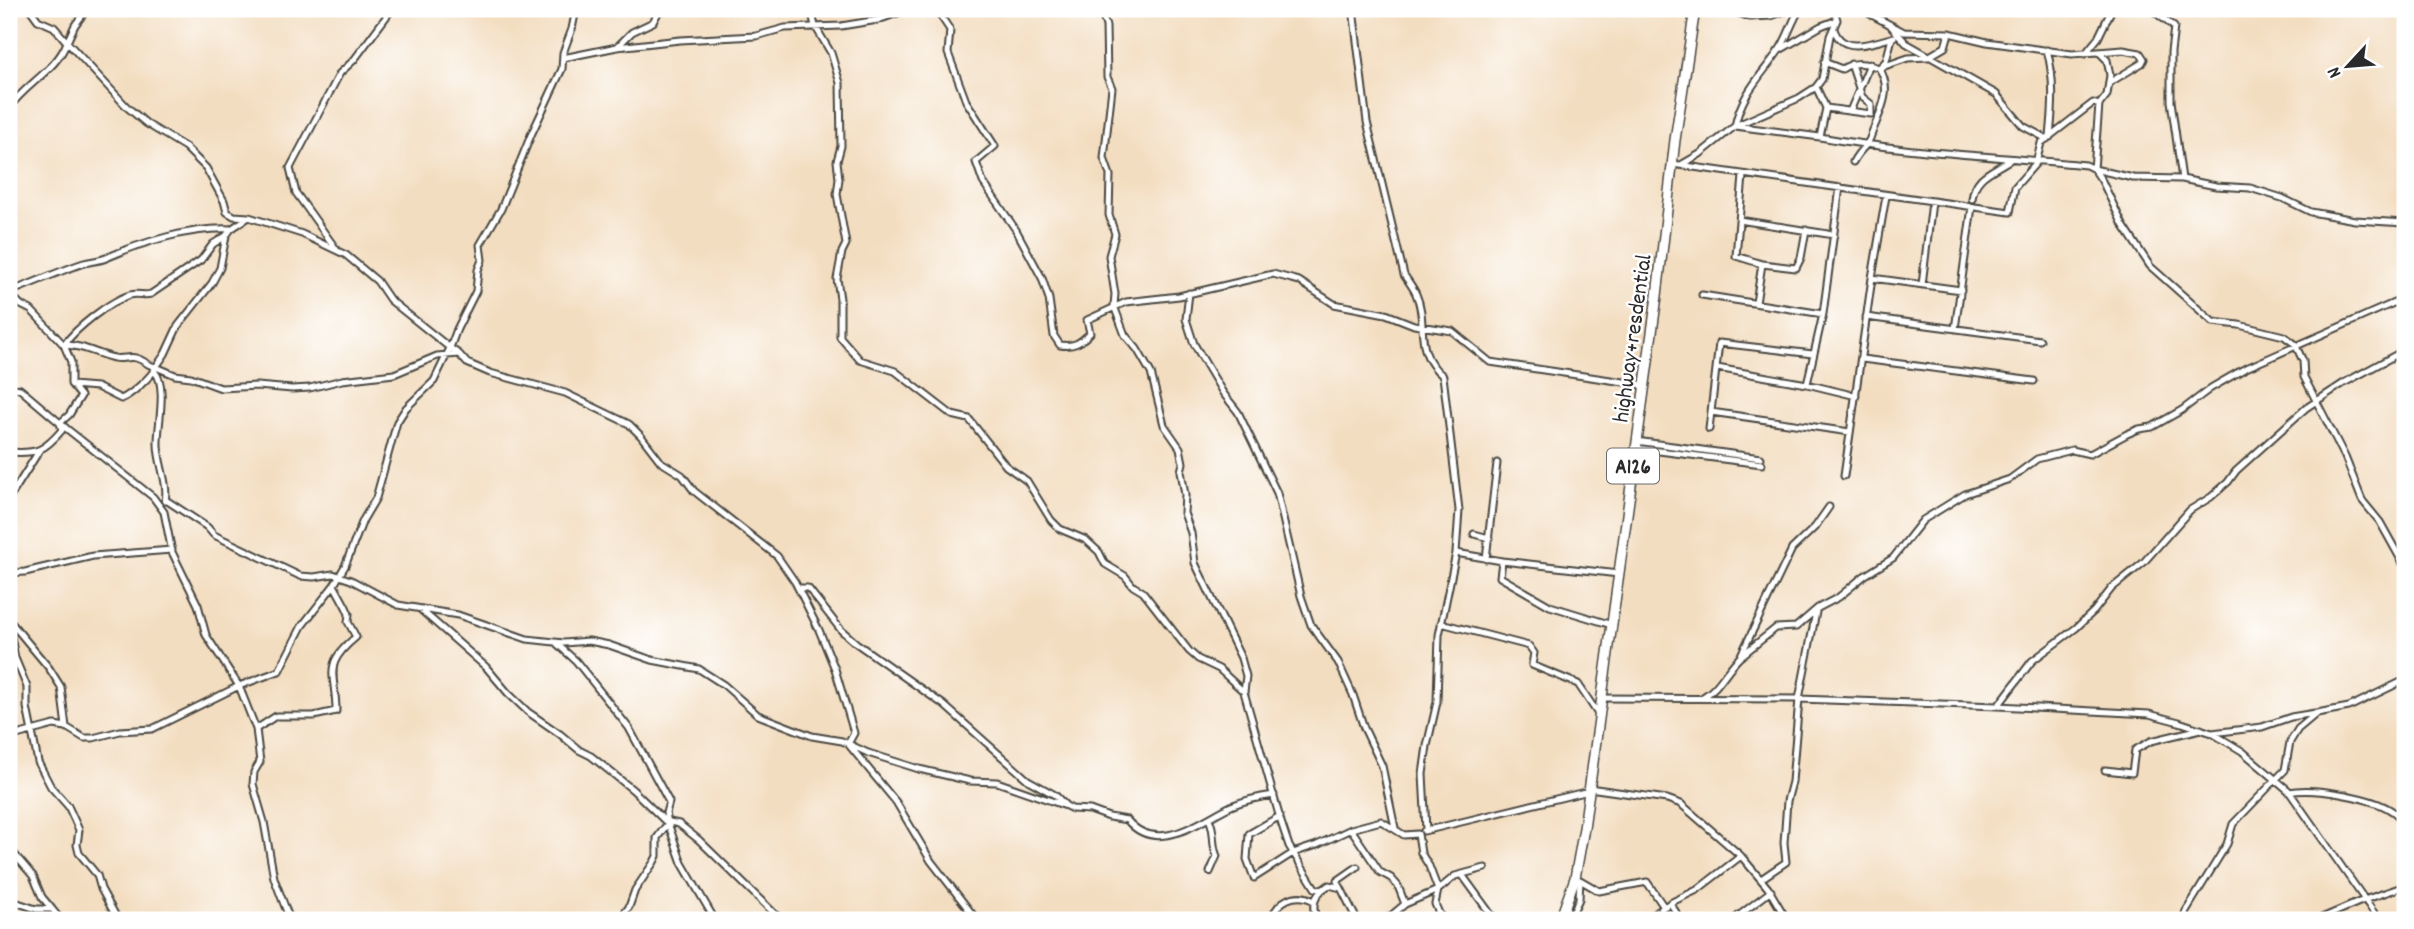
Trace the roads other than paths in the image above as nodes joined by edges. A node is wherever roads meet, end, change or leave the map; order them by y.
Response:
1 (30, 9) edge
2 (87, 9) edge
3 (392, 9) edge
4 (576, 9) edge
5 (660, 9) edge
6 (811, 9) edge
7 (909, 9) edge
8 (936, 9) edge
9 (1100, 9) edge
10 (1353, 9) edge
11 (1695, 9) edge
12 (1726, 9) edge
13 (1790, 9) edge
14 (1800, 9) edge
15 (1808, 9) edge
16 (1827, 9) edge
17 (1834, 9) edge
18 (1866, 9) edge
19 (2112, 9) edge
20 (2151, 9) edge
21 (2398, 9) edge
22 (2405, 11) edge
23 (1837, 20) junction
24 (1887, 23) junction
25 (815, 26) junction
26 (1834, 29) junction
27 (1949, 33) junction
28 (1895, 37) junction
29 (66, 42) junction
30 (617, 47) junction
31 (2047, 50) junction
32 (1778, 51) junction
33 (2101, 52) junction
34 (2085, 54) junction
35 (1928, 57) junction
36 (563, 58) junction
37 (1825, 62) junction
38 (1852, 64) junction
39 (1870, 64) junction
40 (1879, 68) junction
41 (2109, 83) junction
42 (1816, 87) junction
43 (1859, 88) junction
44 (2099, 106) junction
45 (9, 108) edge
46 (1826, 108) junction
47 (1850, 111) junction
48 (1735, 126) junction
49 (1820, 137) junction
50 (2049, 138) junction
51 (1866, 145) junction
52 (2011, 158) junction
53 (2036, 160) junction
54 (1853, 162) dead end
55 (1676, 165) junction
56 (2094, 169) junction
57 (1743, 176) junction
58 (2182, 179) junction
59 (1840, 187) junction
60 (1886, 196) junction
61 (1972, 199) dead end
62 (1932, 202) junction
63 (1972, 207) junction
64 (249, 217) junction
65 (1739, 220) junction
66 (2405, 223) edge
67 (231, 229) junction
68 (1806, 230) junction
69 (1834, 235) junction
70 (226, 236) junction
71 (338, 251) junction
72 (1762, 264) junction
73 (1872, 278) junction
74 (1922, 285) junction
75 (1961, 290) junction
76 (9, 293) edge
77 (1189, 293) junction
78 (1702, 295) dead end
79 (2405, 298) edge
80 (1756, 303) junction
81 (1114, 306) junction
82 (1823, 314) junction
83 (1866, 317) junction
84 (1421, 326) junction
85 (1955, 329) junction
86 (2040, 340) dead end
87 (2295, 344) junction
88 (64, 345) junction
89 (450, 348) junction
90 (2405, 350) edge
91 (459, 354) junction
92 (1813, 354) junction
93 (447, 355) junction
94 (1862, 359) junction
95 (1717, 368) junction
96 (156, 370) junction
97 (2035, 381) dead end
98 (1807, 384) junction
99 (72, 385) junction
100 (1644, 385) junction
101 (9, 387) edge
102 (1856, 396) junction
103 (2316, 402) junction
104 (1711, 412) junction
105 (60, 423) junction
106 (1709, 429) dead end
107 (1850, 432) junction
108 (1636, 445) junction
109 (39, 451) junction
110 (9, 452) edge
111 (1761, 461) dead end
112 (1497, 463) dead end
113 (1844, 476) dead end
114 (9, 499) edge
115 (166, 500) junction
116 (159, 502) junction
117 (1829, 507) dead end
118 (1474, 534) dead end
119 (1489, 538) junction
120 (172, 550) junction
121 (1456, 553) junction
122 (1486, 559) junction
123 (1502, 561) junction
124 (2405, 567) edge
125 (9, 573) edge
126 (1619, 574) junction
127 (340, 576) junction
128 (334, 585) junction
129 (798, 588) junction
130 (420, 609) junction
131 (1816, 612) junction
132 (9, 623) edge
133 (1441, 623) junction
134 (1612, 625) junction
135 (554, 640) junction
136 (1740, 657) junction
137 (2405, 680) edge
138 (239, 686) junction
139 (1244, 692) junction
140 (1602, 698) junction
141 (1700, 699) junction
142 (1799, 699) junction
143 (1998, 706) junction
144 (2317, 713) junction
145 (1598, 714) junction
146 (66, 727) junction
147 (256, 729) junction
148 (2201, 729) junction
149 (32, 730) junction
150 (2212, 733) junction
151 (9, 737) edge
152 (848, 744) junction
153 (2105, 770) dead end
154 (2276, 779) junction
155 (1589, 790) junction
156 (2289, 792) junction
157 (1274, 795) junction
158 (1066, 806) junction
159 (1280, 816) junction
160 (1209, 819) junction
161 (668, 823) junction
162 (2405, 827) edge
163 (1395, 828) junction
164 (1351, 829) junction
165 (1426, 830) junction
166 (1418, 834) junction
167 (1404, 835) junction
168 (1419, 844) junction
169 (9, 848) edge
170 (1293, 853) junction
171 (1741, 856) junction
172 (1357, 867) dead end
173 (1485, 868) dead end
174 (1210, 872) dead end
175 (1463, 876) junction
176 (1577, 879) junction
177 (1761, 879) junction
178 (1310, 883) junction
179 (2405, 886) edge
180 (1341, 888) junction
181 (1322, 890) junction
182 (1438, 890) junction
183 (1771, 891) junction
184 (1306, 896) junction
185 (9, 900) edge
186 (2364, 900) junction
187 (1314, 901) junction
188 (1670, 903) junction
189 (1405, 904) junction
190 (1664, 907) junction
191 (52, 909) junction
192 (61, 920) edge
193 (118, 920) edge
194 (290, 920) edge
195 (619, 920) edge
196 (715, 920) edge
197 (781, 920) edge
198 (976, 920) edge
199 (1280, 920) edge
200 (1318, 920) edge
201 (1357, 920) edge
202 (1386, 920) edge
203 (1442, 920) edge
204 (1495, 920) edge
205 (1560, 920) edge
206 (1569, 920) edge
207 (1645, 920) edge
208 (1681, 920) edge
209 (1733, 920) edge
210 (1787, 920) edge
211 (2183, 920) edge
212 (2317, 920) edge
213 (2379, 920) edge

1 - 29 street
2 - 29 street
3 - 71 street
4 - 36 street
5 - 30 street
6 - 25 street
7 - 25 street
8 - 81 street
9 - 81 street
10 - 84 street
11 - 55 highway, highway+resdential / A126
12 - 13 street
14 - 32 street
15 - 16 street
17 - 23 street
18 - 24 street
19 - 34 street
20 - 58 street
21 - 22 street
23 - 26 street
23 - 32 street
24 - 27 street
24 - 28 street
25 - 30 street
25 - 139 street
26 - 28 street
26 - 37 street
27 - 31 street
27 - 35 street
28 - 35 street
28 - 40 street
29 - 45 street
29 - 64 street
30 - 36 street
31 - 34 street
31 - 50 street
32 - 48 street
33 - 34 street
33 - 41 street
33 - 41 street
35 - 40 street
35 - 50 street
36 - 89 street
37 - 38 street
37 - 42 street
38 - 39 street
38 - 43 street
39 - 40 street
39 - 43 street
40 - 51 street
41 - 44 street
42 - 46 street
42 - 48 street
43 - 47 street
43 - 47 street
44 - 50 street
44 - 56 street
46 - 47 street
46 - 49 street
48 - 49 street
48 - 55 street
49 - 51 street
50 - 53 street
51 - 52 street
51 - 54 street
52 - 53 street
52 - 61 street
53 - 56 street
53 - 63 street
55 - 57 street
55 - 100 highway, highway+resdential / A126
56 - 58 street
56 - 87 street
57 - 59 street
57 - 65 street
58 - 66 street
59 - 60 street
59 - 69 street
60 - 62 street
60 - 73 street
62 - 63 street
62 - 74 street
63 - 75 street
64 - 67 street
64 - 71 street
65 - 68 street
65 - 72 street
67 - 70 street
67 - 76 street
68 - 69 street
68 - 72 street
69 - 82 street
70 - 88 street
70 - 96 street
71 - 89 street
72 - 80 street
73 - 74 street
73 - 83 street
74 - 75 street
75 - 85 street
76 - 88 street
77 - 81 street
77 - 84 street
77 - 163 street
78 - 80 street
79 - 87 street
80 - 82 street
81 - 139 street
82 - 92 street
83 - 85 street
83 - 94 street
84 - 100 street
84 - 121 street
85 - 86 street
87 - 103 street
87 - 131 street
88 - 96 street
88 - 99 street
89 - 91 street
89 - 93 street
90 - 103 street
91 - 93 street
91 - 129 street
92 - 95 street
92 - 98 street
93 - 96 street
93 - 127 street
94 - 97 street
94 - 102 street
95 - 98 street
95 - 104 street
96 - 99 street
96 - 115 street
98 - 102 street
99 - 105 street
100 - 108 highway, highway+resdential / A126
101 - 105 street
102 - 107 street
103 - 124 street
103 - 143 street
104 - 106 street
104 - 107 street
105 - 109 street
105 - 116 street
107 - 113 street
108 - 111 street
108 - 126 highway, highway+resdential / A126
109 - 110 street
109 - 114 street
112 - 119 street
115 - 116 street
115 - 127 street
116 - 120 street
117 - 136 street
118 - 119 street
119 - 122 street
120 - 125 street
120 - 138 street
121 - 122 street
121 - 133 street
122 - 123 street
123 - 126 street
123 - 134 street
126 - 134 highway, highway+resdential / A126
127 - 128 street
127 - 130 street
128 - 138 street
128 - 147 street
129 - 152 street
129 - 158 street
130 - 135 street
130 - 161 street
131 - 136 street
131 - 142 street
132 - 146 street
132 - 149 street
133 - 145 street
133 - 165 street
134 - 140 highway, highway+resdential / A126
135 - 152 street
135 - 161 street
136 - 141 street
137 - 144 street
138 - 146 street
138 - 147 street
139 - 157 street
140 - 141 street
140 - 145 highway, highway+resdential / A126
141 - 142 street
142 - 143 street
142 - 177 street
143 - 148 street
144 - 150 street
144 - 154 street
145 - 155 highway, highway+resdential / A126
146 - 149 street
147 - 194 street
148 - 150 street
148 - 153 street
149 - 151 street
149 - 193 street
150 - 154 street
152 - 158 street
152 - 198 street
154 - 156 street
154 - 211 street
155 - 165 street
155 - 171 street
155 - 176 highway, highway+resdential / A126
156 - 162 street
156 - 186 street
157 - 159 street
157 - 160 street
158 - 160 street
159 - 170 street
159 - 170 street
160 - 174 street
161 - 195 street
161 - 196 street
161 - 197 street
163 - 164 street
163 - 167 street
164 - 170 street
164 - 189 street
165 - 166 street
166 - 167 street
166 - 168 street
167 - 168 street
168 - 182 street
169 - 191 street
170 - 178 street
171 - 177 street
171 - 188 street
172 - 180 street
173 - 175 street
175 - 182 street
175 - 204 street
176 - 190 street
176 - 205 highway, highway+resdential / A126
176 - 206 street
177 - 183 street
178 - 181 street
178 - 184 street
179 - 186 street
180 - 181 street
180 - 201 street
181 - 187 street
182 - 189 street
182 - 203 street
183 - 209 street
183 - 210 street
184 - 187 street
184 - 199 street
185 - 191 street
186 - 212 street
186 - 213 street
187 - 200 street
188 - 190 street
188 - 208 street
189 - 202 street
190 - 207 street
191 - 192 street

